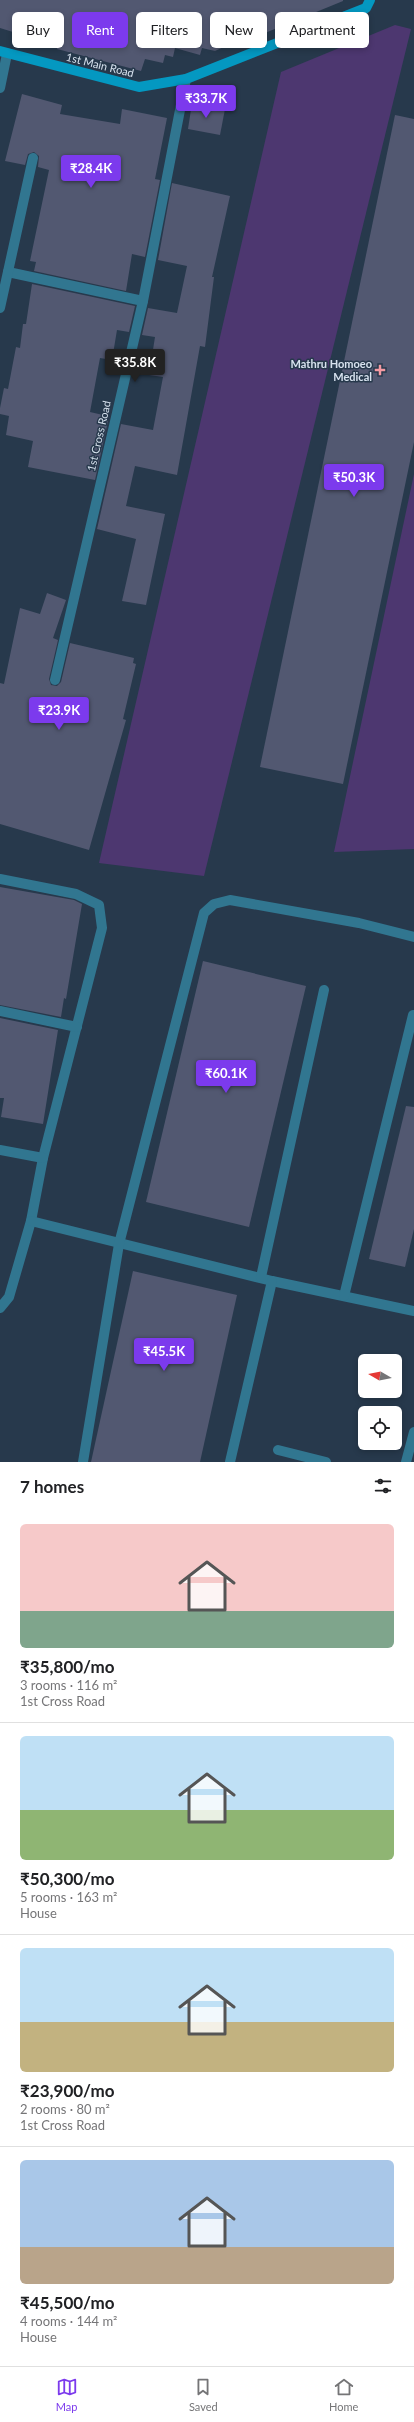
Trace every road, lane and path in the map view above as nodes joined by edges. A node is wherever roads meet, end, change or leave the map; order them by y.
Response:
1 (370, 0) edge
2 (4, 53) edge
3 (186, 79) junction
4 (0, 88) edge
5 (33, 158) dead end
6 (8, 272) junction
7 (143, 301) junction
8 (0, 308) edge
9 (55, 680) dead end
10 (0, 879) edge
11 (414, 937) edge
12 (324, 990) dead end
13 (0, 1011) edge
14 (413, 1015) edge
15 (77, 1027) junction
16 (0, 1150) edge
17 (43, 1158) junction
18 (31, 1222) junction
19 (119, 1244) junction
20 (261, 1277) junction
21 (272, 1281) junction
22 (344, 1296) junction
23 (0, 1308) edge
24 (414, 1311) edge
25 (414, 1432) edge
26 (278, 1450) dead end
27 (83, 1462) edge
28 (230, 1462) edge
29 (326, 1462) edge
30 (406, 1462) edge

1 - 3 street, 1st Main Road
2 - 3 street, 1st Main Road
2 - 4 street
3 - 7 street, 1st Cross Road
5 - 6 street
6 - 7 street
6 - 8 street
7 - 9 street, 1st Cross Road
10 - 15 street
11 - 19 street
12 - 20 street
13 - 15 street
14 - 22 street
15 - 17 street
16 - 17 street
17 - 18 street
18 - 19 street
18 - 23 street
19 - 20 street
19 - 27 street
20 - 21 street
21 - 22 street
21 - 28 street
22 - 24 street
25 - 30 street
26 - 29 street

